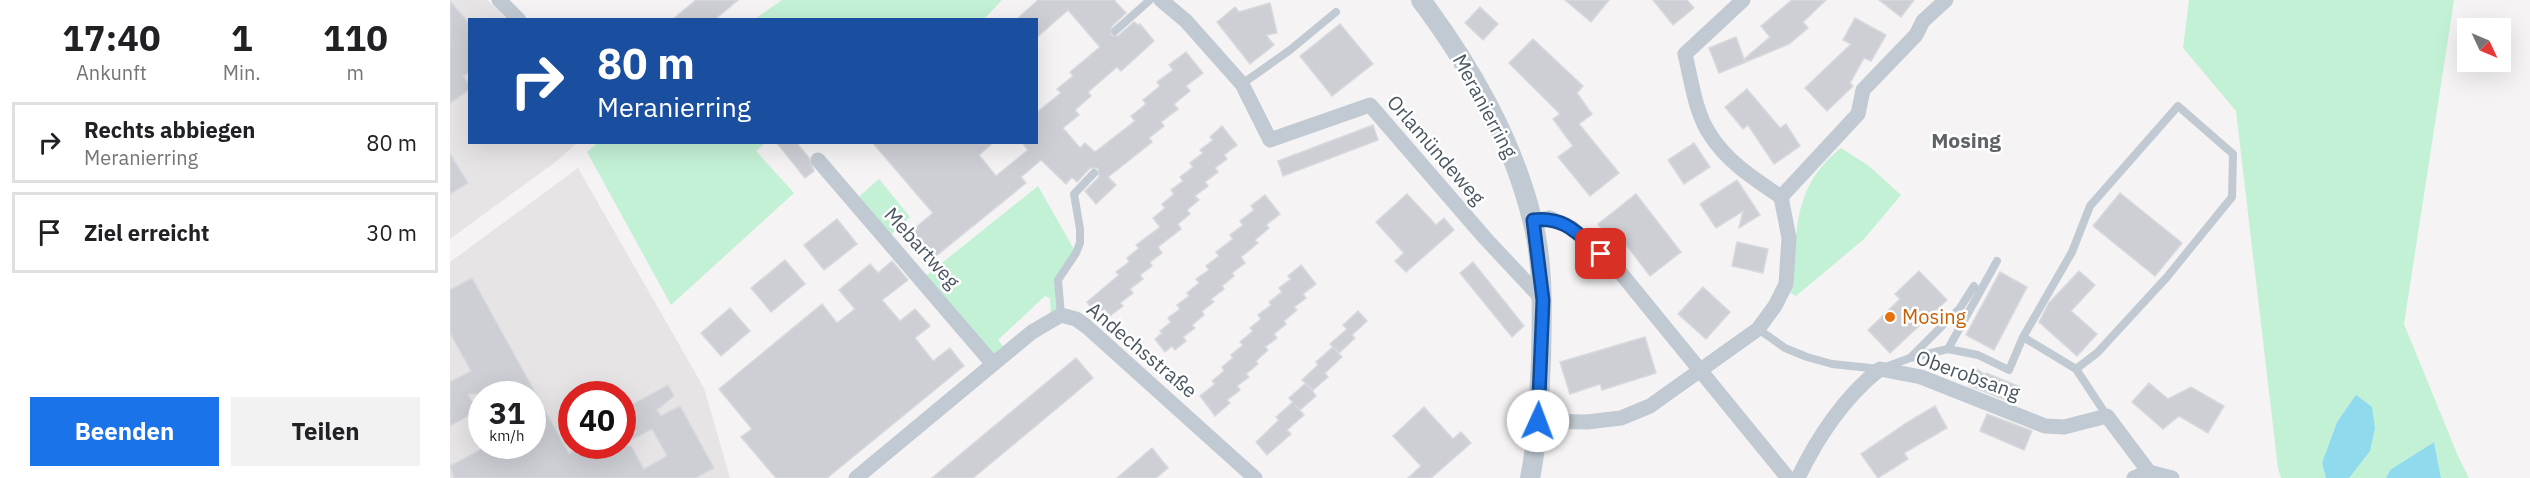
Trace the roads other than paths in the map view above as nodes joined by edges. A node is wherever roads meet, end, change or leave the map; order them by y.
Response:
1 (500, 0) edge
2 (1150, 0) edge
3 (1161, 0) edge
4 (1421, 0) edge
5 (1743, 0) edge
6 (1946, 0) edge
7 (1336, 12) dead end
8 (517, 18) edge
9 (1115, 31) dead end
10 (1242, 84) junction
11 (818, 160) dead end
12 (1094, 173) dead end
13 (1781, 197) junction
14 (1533, 220) junction
15 (1997, 261) dead end
16 (1974, 285) dead end
17 (1543, 300) junction
18 (1061, 315) junction
19 (1758, 329) junction
20 (2023, 337) junction
21 (1948, 349) junction
22 (1910, 358) junction
23 (993, 364) junction
24 (1880, 369) junction
25 (2076, 369) junction
26 (1700, 372) junction
27 (2107, 416) junction
28 (1538, 421) junction
29 (2149, 472) junction
30 (856, 478) edge
31 (1255, 478) edge
32 (1530, 478) edge
33 (1788, 478) edge
34 (1798, 478) edge
35 (2133, 478) edge
36 (2172, 478) edge

1 - 8 street
2 - 9 lane
3 - 10 street, Orlamündeweg
4 - 14 street, Meranierring
5 - 13 street
6 - 13 street
7 - 10 lane
10 - 17 street, Orlamündeweg
11 - 23 street, Mebartweg
12 - 18 lane
13 - 19 street
14 - 17 street, Meranierring
14 - 26 street
15 - 21 lane
16 - 22 lane
17 - 28 street, Meranierring
18 - 23 street, Andechsstraße
18 - 31 street, Andechsstraße
19 - 24 lane
19 - 26 street
20 - 21 lane
20 - 25 lane
20 - 25 lane
21 - 22 lane
22 - 24 lane
23 - 30 street, Andechsstraße
24 - 27 street, Oberobsang
24 - 34 street
25 - 27 lane
26 - 28 street
26 - 33 street
27 - 29 street
28 - 32 street, Meranierring
29 - 35 street
29 - 36 street

